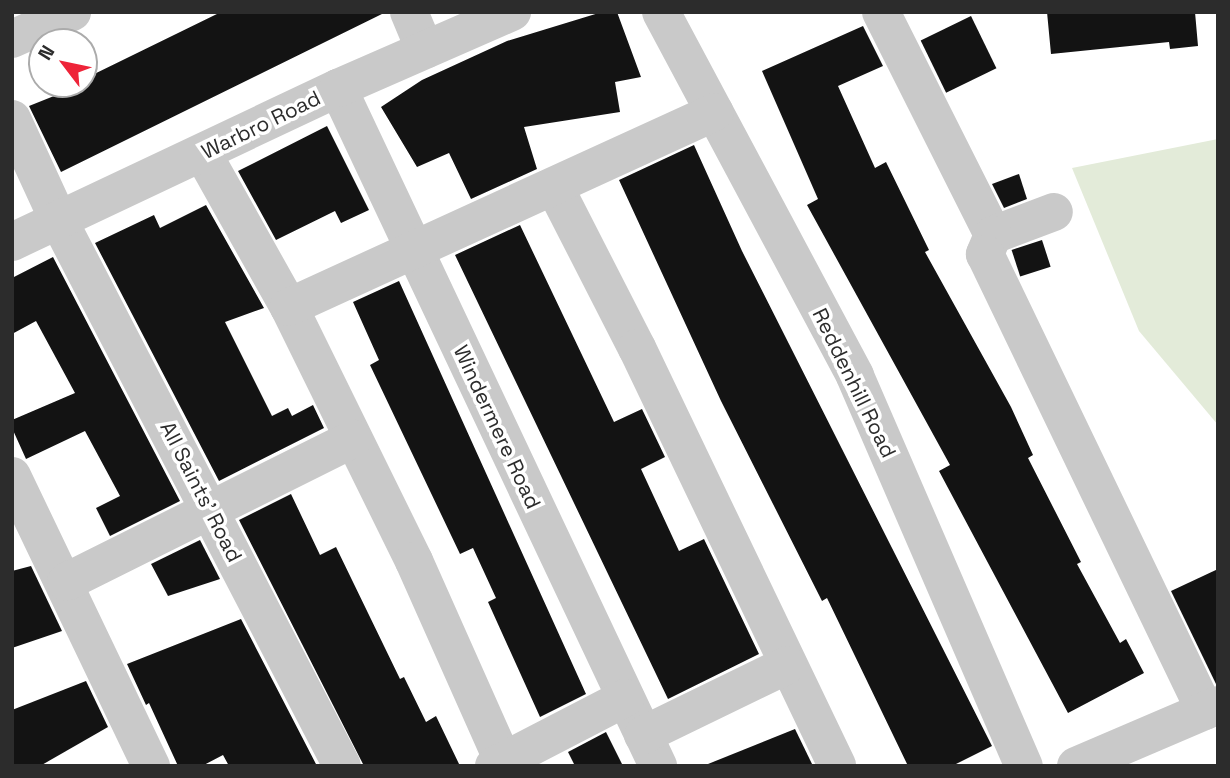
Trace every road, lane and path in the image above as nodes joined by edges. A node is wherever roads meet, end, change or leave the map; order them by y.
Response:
1 (72, 12) edge
2 (409, 12) edge
3 (512, 12) edge
4 (661, 12) edge
5 (881, 12) edge
6 (12, 38) edge
7 (425, 50) junction
8 (338, 88) junction
9 (714, 112) junction
10 (12, 119) edge
11 (203, 154) junction
12 (555, 188) junction
13 (1054, 212) dead end
14 (58, 219) junction
15 (993, 235) junction
16 (12, 242) edge
17 (414, 249) junction
18 (289, 307) junction
19 (353, 439) junction
20 (12, 477) edge
21 (210, 509) junction
22 (66, 582) junction
23 (787, 665) junction
24 (625, 698) junction
25 (1211, 708) edge
26 (650, 750) edge
27 (498, 763) edge
28 (151, 766) edge
29 (342, 766) edge
30 (837, 766) edge
31 (1024, 766) edge
32 (1076, 766) edge

1 - 6 street
2 - 7 street
3 - 7 street, Warbro Road
4 - 9 street, Reddenhill Road
5 - 15 street
7 - 8 street, Warbro Road
8 - 11 street, Warbro Road
8 - 17 street, Windermere Road
9 - 12 street
9 - 31 street, Reddenhill Road
10 - 14 street, All Saints' Road
11 - 14 street, Warbro Road
11 - 18 street
12 - 17 street
12 - 23 street
13 - 15 street
14 - 16 street, Warbro Road
14 - 21 street, All Saints' Road
15 - 25 street
17 - 18 street
17 - 24 street, Windermere Road
18 - 19 street
19 - 21 street
19 - 27 street
20 - 22 street
21 - 22 street
21 - 29 street, All Saints' Road
22 - 28 street
23 - 26 street
23 - 30 street
24 - 26 street, Windermere Road
24 - 27 street
25 - 32 street

